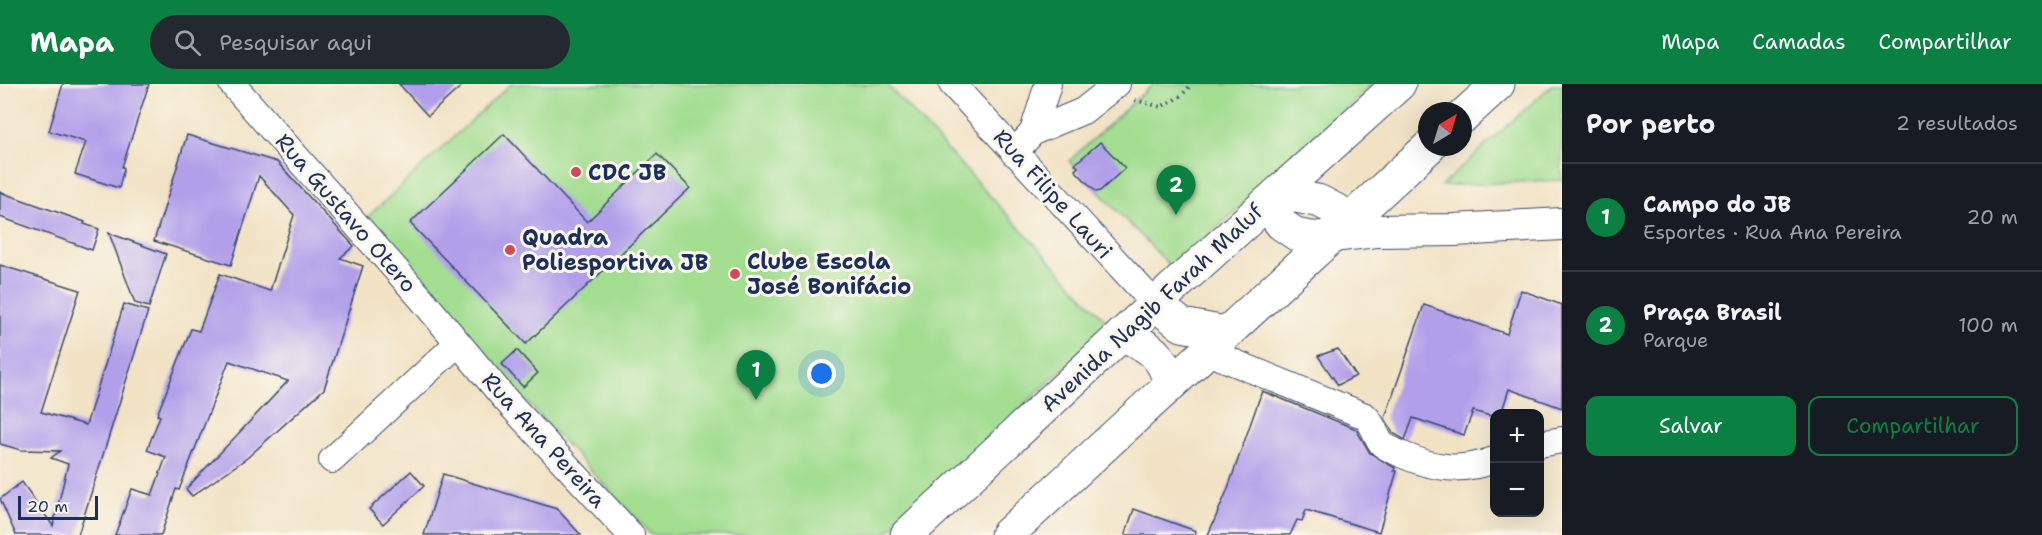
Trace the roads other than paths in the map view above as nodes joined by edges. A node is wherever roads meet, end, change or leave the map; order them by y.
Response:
1 (232, 84) edge
2 (952, 84) edge
3 (1048, 84) edge
4 (1399, 84) edge
5 (1498, 84) edge
6 (1115, 86) edge
7 (1472, 108) edge
8 (1033, 132) junction
9 (1014, 153) junction
10 (1421, 156) edge
11 (1272, 198) junction
12 (1562, 224) edge
13 (1353, 228) junction
14 (1155, 304) junction
15 (1122, 335) junction
16 (1215, 342) junction
17 (458, 344) junction
18 (1170, 384) junction
19 (1562, 440) edge
20 (1544, 443) edge
21 (332, 460) dead end
22 (1490, 461) edge
23 (631, 535) edge
24 (908, 535) edge
25 (1007, 535) edge

1 - 17 street, Rua Gustavo Otero
2 - 9 street, Rua Filipe Lauri
3 - 8 street
4 - 11 main road, Avenida Nagib Farah Maluf
5 - 7 main road
6 - 8 street
8 - 9 street
9 - 14 street, Rua Filipe Lauri
10 - 13 main road
11 - 13 street
11 - 14 main road, Avenida Nagib Farah Maluf
12 - 13 street
13 - 16 main road
14 - 15 main road, Avenida Nagib Farah Maluf
14 - 16 main road
15 - 18 main road
15 - 24 main road, Avenida Nagib Farah Maluf
16 - 18 main road
16 - 22 street
17 - 21 street
17 - 23 street, Rua Ana Pereira
18 - 25 main road
19 - 20 street

